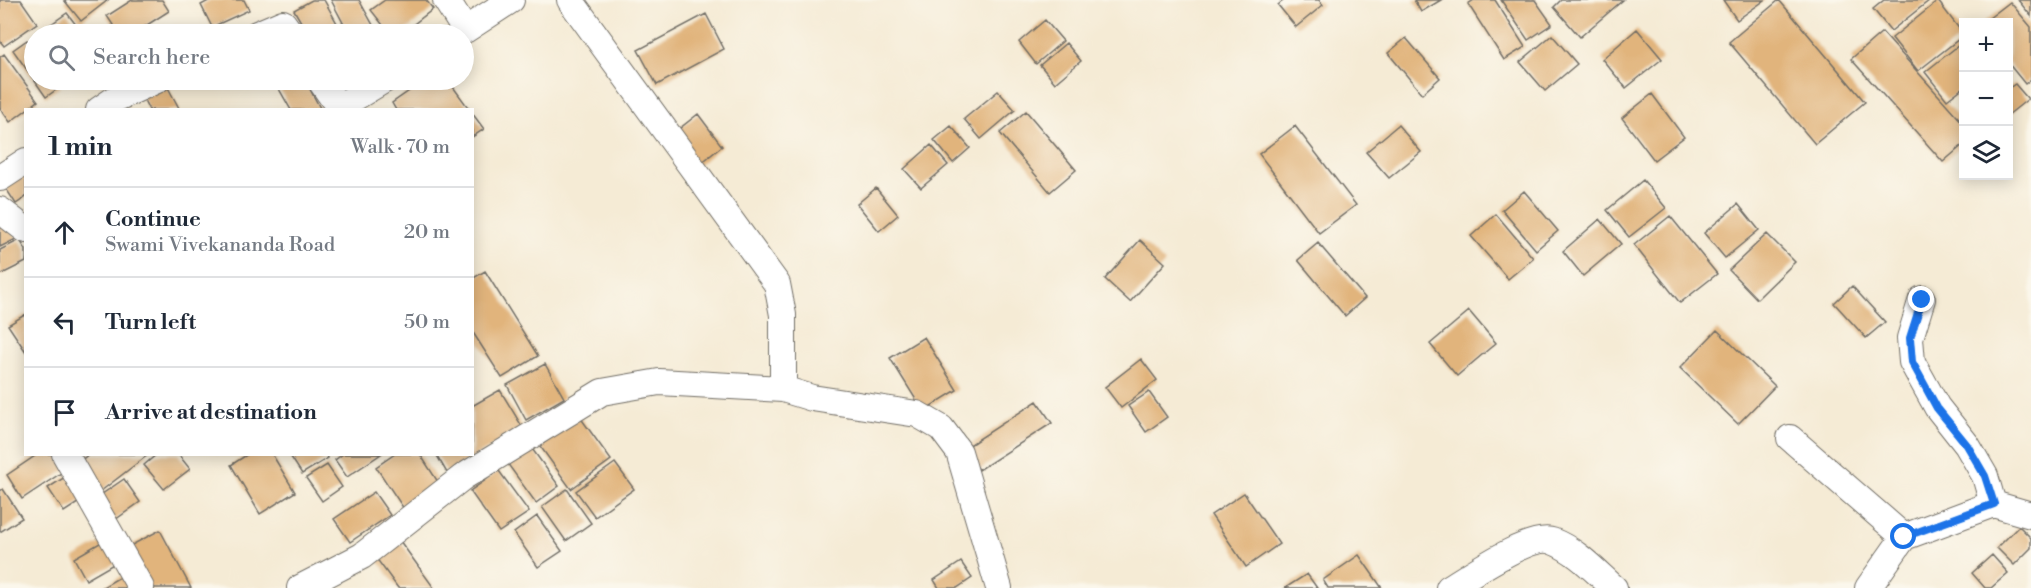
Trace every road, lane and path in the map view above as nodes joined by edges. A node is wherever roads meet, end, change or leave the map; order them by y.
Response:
1 (446, 0) edge
2 (511, 0) edge
3 (570, 0) edge
4 (457, 24) edge
5 (474, 24) edge
6 (135, 90) edge
7 (327, 90) edge
8 (367, 90) edge
9 (102, 108) edge
10 (24, 162) edge
11 (0, 178) edge
12 (0, 210) edge
13 (24, 228) edge
14 (1922, 300) dead end
15 (783, 389) junction
16 (1790, 438) dead end
17 (66, 456) edge
18 (1994, 504) junction
19 (2031, 515) edge
20 (1904, 537) junction
21 (141, 588) edge
22 (300, 588) edge
23 (999, 588) edge
24 (1449, 588) edge
25 (1614, 588) edge
26 (1868, 588) edge

1 - 4 street
2 - 5 street
3 - 15 street
6 - 9 street
7 - 8 street
10 - 11 street
12 - 13 street
14 - 18 street
15 - 22 street
15 - 23 street
16 - 20 street
17 - 21 street
18 - 19 street
18 - 20 street
20 - 26 street
24 - 25 street

